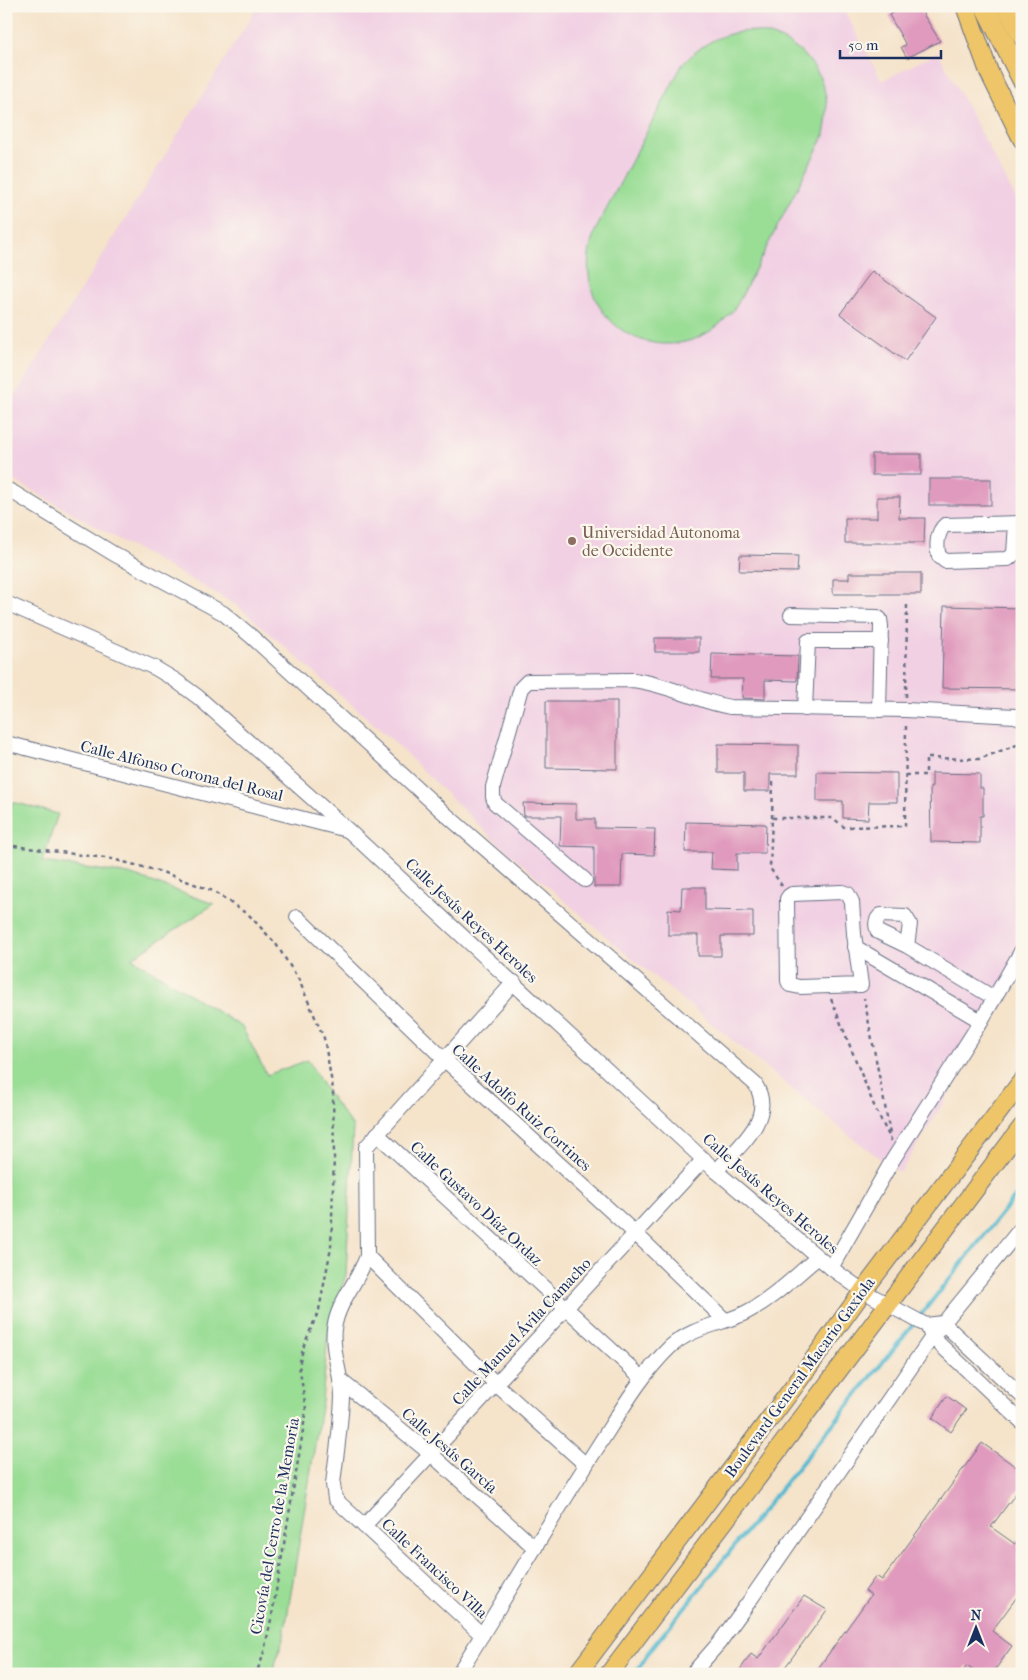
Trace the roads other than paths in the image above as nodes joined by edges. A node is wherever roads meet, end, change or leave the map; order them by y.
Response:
1 (965, 6) edge
2 (985, 6) edge
3 (1007, 6) edge
4 (1022, 35) edge
5 (1022, 79) edge
6 (1022, 139) edge
7 (6, 490) edge
8 (1019, 523) edge
9 (6, 603) edge
10 (791, 615) dead end
11 (881, 641) junction
12 (805, 709) junction
13 (879, 710) junction
14 (1022, 719) edge
15 (6, 743) edge
16 (349, 831) junction
17 (585, 880) dead end
18 (297, 918) dead end
19 (907, 946) dead end
20 (855, 947) junction
21 (1022, 950) edge
22 (514, 982) junction
23 (994, 998) junction
24 (981, 1021) junction
25 (445, 1060) junction
26 (1022, 1081) edge
27 (1022, 1127) edge
28 (377, 1134) junction
29 (704, 1159) junction
30 (716, 1171) junction
31 (1022, 1228) edge
32 (636, 1233) junction
33 (367, 1256) junction
34 (817, 1258) junction
35 (831, 1268) junction
36 (863, 1291) junction
37 (566, 1308) junction
38 (895, 1308) junction
39 (725, 1320) junction
40 (943, 1323) junction
41 (927, 1328) junction
42 (642, 1378) junction
43 (340, 1380) junction
44 (496, 1384) junction
45 (1022, 1396) edge
46 (1022, 1422) edge
47 (431, 1454) junction
48 (586, 1465) junction
49 (364, 1526) junction
50 (536, 1548) junction
51 (482, 1635) junction
52 (458, 1674) edge
53 (577, 1674) edge
54 (609, 1674) edge
55 (692, 1674) edge

1 - 6 main road
2 - 5 highway
3 - 4 highway
7 - 30 street
8 - 8 street
9 - 16 street, Calle Jesús Reyes Heroles
10 - 11 street
11 - 12 street
11 - 13 street
12 - 13 street
12 - 17 street
13 - 14 street
15 - 16 street, Calle Alfonso Corona del Rosal
16 - 22 street, Calle Jesús Reyes Heroles
18 - 25 street, Calle Adolfo Ruiz Cortines
19 - 23 street
20 - 20 street
20 - 24 street
21 - 23 street
22 - 25 street
22 - 29 street, Calle Jesús Reyes Heroles
23 - 24 street
24 - 35 street
25 - 28 street
25 - 32 street, Calle Adolfo Ruiz Cortines
26 - 36 main road, Boulevard General Macario Gaxiola
27 - 38 main road, Boulevard General Macario Gaxiola
28 - 33 street
28 - 37 street, Calle Gustavo Díaz Ordaz
29 - 30 street, Calle Jesús Reyes Heroles
29 - 32 street, Calle Manuel Ávila Camacho
30 - 34 street, Calle Jesús Reyes Heroles
31 - 40 street
32 - 37 street, Calle Manuel Ávila Camacho
32 - 39 street, Calle Adolfo Ruiz Cortines
33 - 43 street, Calle Francisco Villa
33 - 44 street
34 - 35 street, Calle Jesús Reyes Heroles
34 - 39 street
35 - 36 street, Calle Jesús Reyes Heroles
36 - 38 street, Calle Jesús Reyes Heroles
36 - 53 main road, Boulevard General Macario Gaxiola
37 - 42 street, Calle Gustavo Díaz Ordaz
37 - 44 street, Calle Manuel Ávila Camacho
38 - 41 street, Calle Jesús Reyes Heroles
38 - 54 main road, Boulevard General Macario Gaxiola
39 - 42 street
40 - 41 street
40 - 45 street
41 - 46 street, Calle Jesús Reyes Heroles
41 - 55 street
42 - 48 street
43 - 47 street, Calle Jesús García
43 - 49 street, Calle Francisco Villa
44 - 47 street, Calle Manuel Ávila Camacho
44 - 48 street
47 - 49 street, Calle Manuel Ávila Camacho
47 - 50 street, Calle Jesús García
48 - 50 street
49 - 51 street, Calle Francisco Villa
50 - 51 street
51 - 52 street

